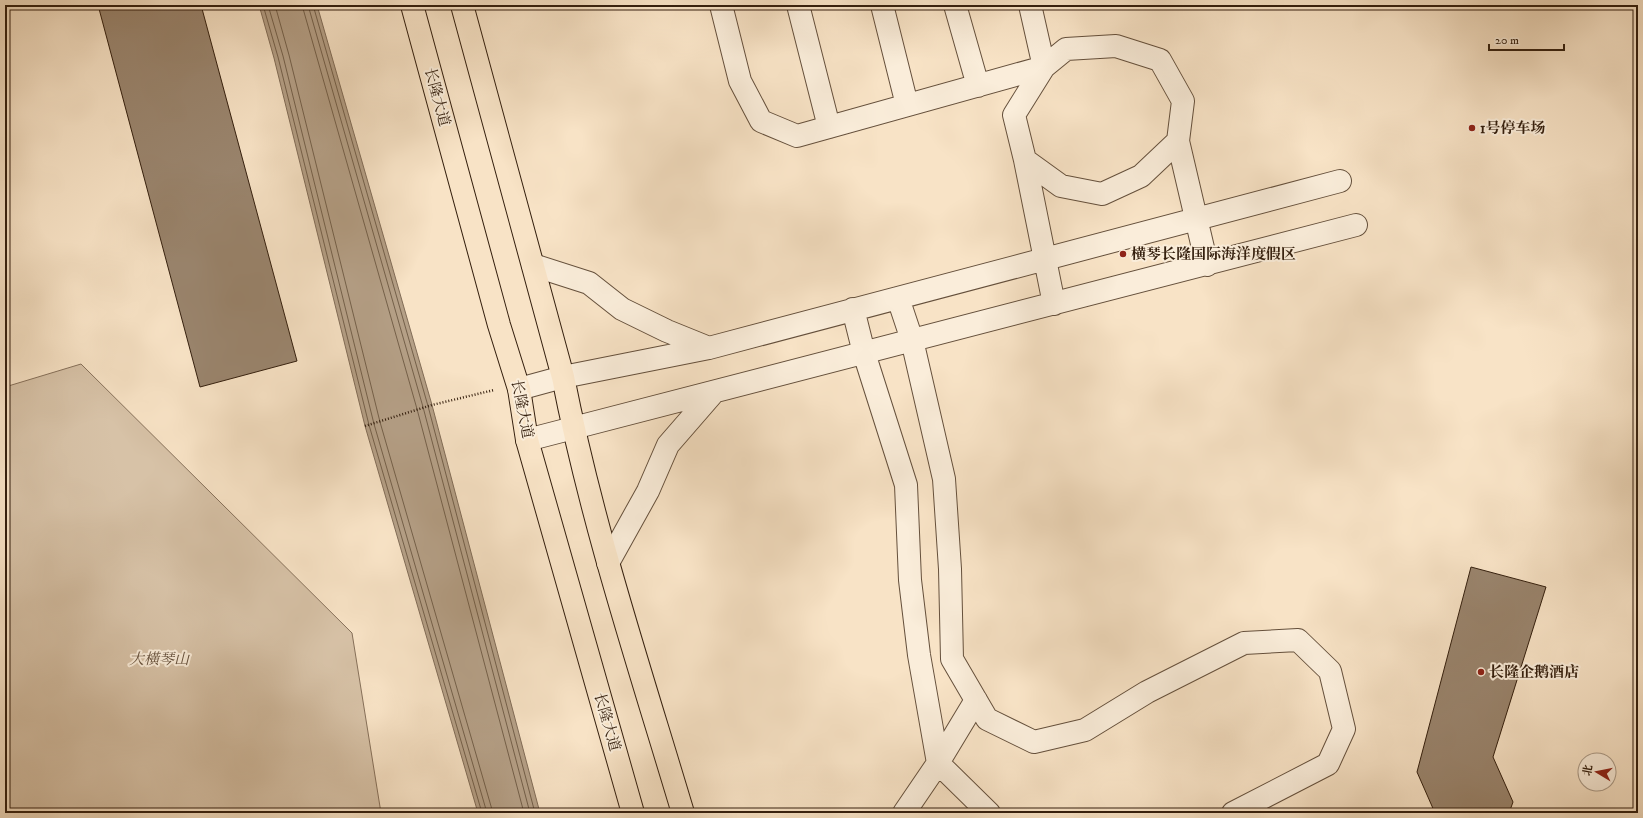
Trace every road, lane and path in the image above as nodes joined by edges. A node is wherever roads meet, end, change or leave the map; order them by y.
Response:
1 (412, 5) edge
2 (462, 5) edge
3 (721, 5) edge
4 (798, 5) edge
5 (882, 5) edge
6 (956, 5) edge
7 (1030, 5) edge
8 (1044, 67) junction
9 (978, 86) junction
10 (907, 105) junction
11 (829, 127) junction
12 (1178, 141) junction
13 (1025, 160) junction
14 (1340, 181) dead end
15 (1196, 219) junction
16 (1356, 225) dead end
17 (1044, 259) junction
18 (1207, 264) junction
19 (533, 266) junction
20 (898, 298) junction
21 (1054, 304) junction
22 (854, 309) junction
23 (912, 340) junction
24 (710, 348) junction
25 (864, 353) junction
26 (563, 377) junction
27 (519, 386) junction
28 (714, 392) junction
29 (365, 426) dead end
30 (573, 428) junction
31 (527, 440) junction
32 (608, 563) junction
33 (976, 700) junction
34 (938, 763) junction
35 (633, 813) edge
36 (683, 813) edge
37 (904, 813) edge
38 (989, 813) edge
39 (1233, 813) edge

1 - 27 main road, 长隆大道
2 - 19 main road
3 - 11 lane
4 - 11 lane
5 - 10 lane
6 - 9 lane
7 - 8 lane
8 - 9 lane
8 - 12 lane
8 - 13 lane
9 - 10 lane
10 - 11 lane
12 - 13 lane
12 - 15 lane
13 - 17 lane
14 - 15 lane
15 - 17 lane
15 - 18 lane
16 - 18 lane
17 - 20 lane
17 - 21 lane
18 - 21 lane
19 - 24 lane
19 - 26 main road
20 - 22 lane
20 - 23 lane
21 - 23 lane
22 - 24 lane
22 - 25 lane
23 - 25 lane
23 - 33 lane
24 - 26 lane
25 - 28 lane
25 - 34 lane
26 - 27 lane
26 - 30 main road
27 - 29 path
27 - 31 main road, 长隆大道
28 - 30 lane
28 - 32 lane
30 - 31 lane
30 - 32 main road
31 - 35 main road, 长隆大道
32 - 36 main road
33 - 34 lane
33 - 39 lane
34 - 37 lane
34 - 38 lane

